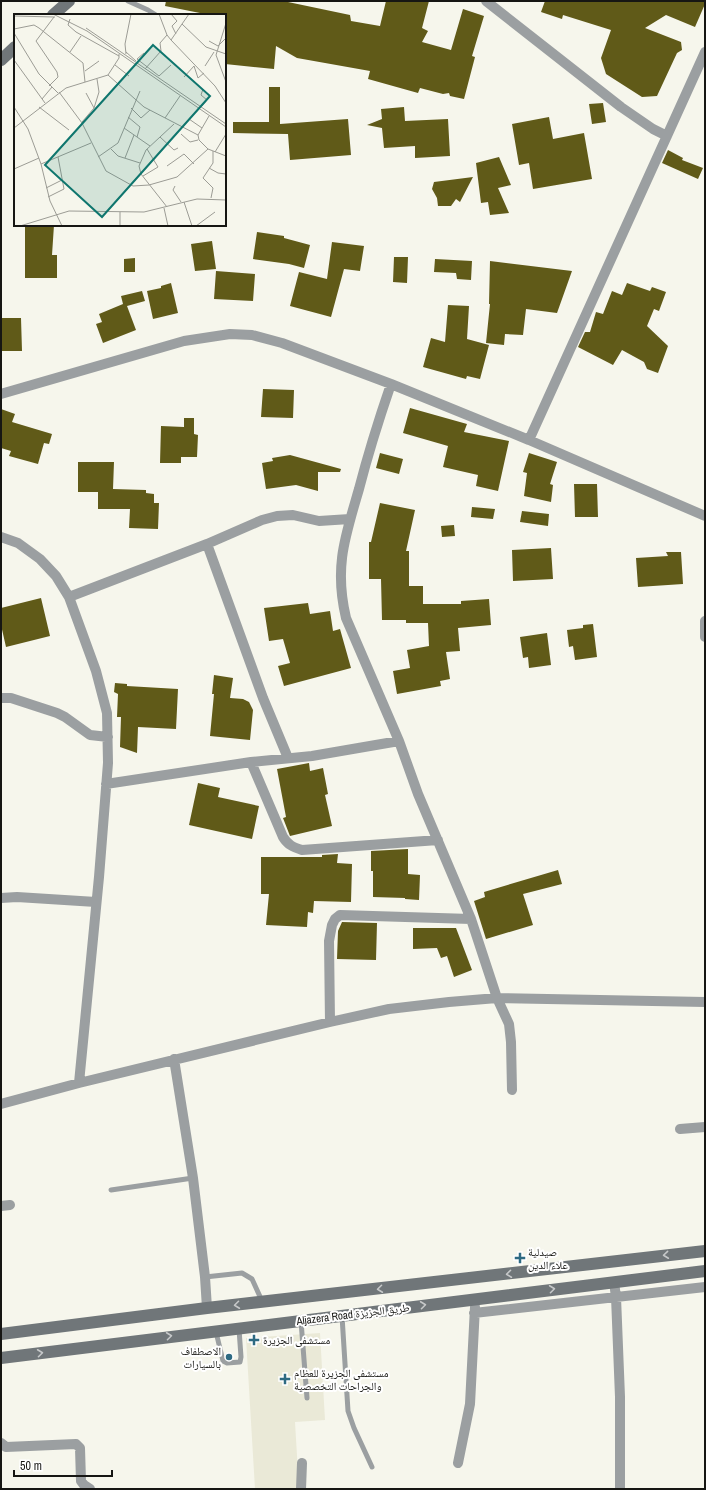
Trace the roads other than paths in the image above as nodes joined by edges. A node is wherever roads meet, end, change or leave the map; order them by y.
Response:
1 (69, 1) edge
2 (128, 1) edge
3 (486, 1) edge
4 (499, 6) edge
5 (54, 14) edge
6 (154, 14) edge
7 (14, 48) edge
8 (705, 52) edge
9 (1, 60) edge
10 (667, 136) junction
11 (391, 384) junction
12 (1, 394) edge
13 (529, 440) junction
14 (705, 516) edge
15 (350, 519) junction
16 (1, 537) edge
17 (207, 544) junction
18 (69, 597) junction
19 (705, 621) edge
20 (705, 637) edge
21 (1, 698) edge
22 (108, 737) junction
23 (399, 741) junction
24 (288, 758) junction
25 (251, 762) junction
26 (106, 784) junction
27 (438, 840) junction
28 (1, 898) edge
29 (96, 902) junction
30 (471, 919) junction
31 (497, 998) junction
32 (705, 1002) edge
33 (330, 1022) junction
34 (174, 1060) junction
35 (79, 1083) junction
36 (512, 1090) dead end
37 (1, 1104) edge
38 (705, 1127) edge
39 (680, 1129) dead end
40 (193, 1178) junction
41 (111, 1190) dead end
42 (705, 1251) edge
43 (705, 1271) edge
44 (691, 1272) junction
45 (205, 1277) junction
46 (614, 1282) junction
47 (705, 1288) edge
48 (692, 1289) junction
49 (616, 1297) junction
50 (475, 1299) junction
51 (262, 1302) junction
52 (207, 1308) junction
53 (474, 1313) junction
54 (342, 1315) junction
55 (301, 1320) junction
56 (239, 1328) junction
57 (216, 1330) junction
58 (1, 1334) edge
59 (1, 1358) edge
60 (307, 1398) dead end
61 (1, 1443) edge
62 (302, 1463) dead end
63 (458, 1463) dead end
64 (372, 1467) dead end
65 (90, 1489) edge
66 (301, 1489) edge
67 (620, 1489) edge

1 - 5 main road
2 - 6 lane
3 - 4 street
4 - 10 street
7 - 9 main road
8 - 10 street
10 - 13 street
11 - 12 street
11 - 13 street
11 - 15 street
13 - 14 street
15 - 17 street
15 - 23 street
16 - 18 street
17 - 18 street
17 - 24 street
18 - 22 street
19 - 20 street
21 - 22 street
22 - 26 street
23 - 24 street
23 - 27 street
24 - 25 street
25 - 26 street
25 - 27 street
26 - 29 street
27 - 30 street
28 - 29 street
29 - 35 street
30 - 31 street
30 - 33 street
31 - 32 street
31 - 33 street
31 - 36 street
33 - 34 street
34 - 35 street
34 - 40 street
35 - 37 street
38 - 39 street
40 - 41 lane
40 - 45 street
42 -> 51 main road, Aljazera Road طريق الجزيزة
43 - 44 main road, Aljazera Road طريق الجزيزة
44 - 46 main road, Aljazera Road طريق الجزيزة
44 - 48 street
45 - 51 lane
45 - 52 street
46 - 49 street
50 -> 46 main road, Aljazera Road طريق الجزيزة
47 - 48 street
48 - 49 street
49 - 53 street
49 - 67 street
50 - 53 street
54 -> 50 main road, Aljazera Road طريق الجزيزة
51 -> 52 main road, Aljazera Road طريق الجزيزة
52 - 58 main road, Aljazera Road طريق الجزيزة
53 - 63 street
54 - 55 main road, Aljazera Road طريق الجزيزة
54 - 64 lane
55 - 56 main road, Aljazera Road طريق الجزيزة
55 - 60 lane
56 - 57 main road, Aljazera Road طريق الجزيزة
56 - 57 lane
59 -> 57 main road, Aljazera Road طريق الجزيزة
61 - 65 street
62 - 66 street

